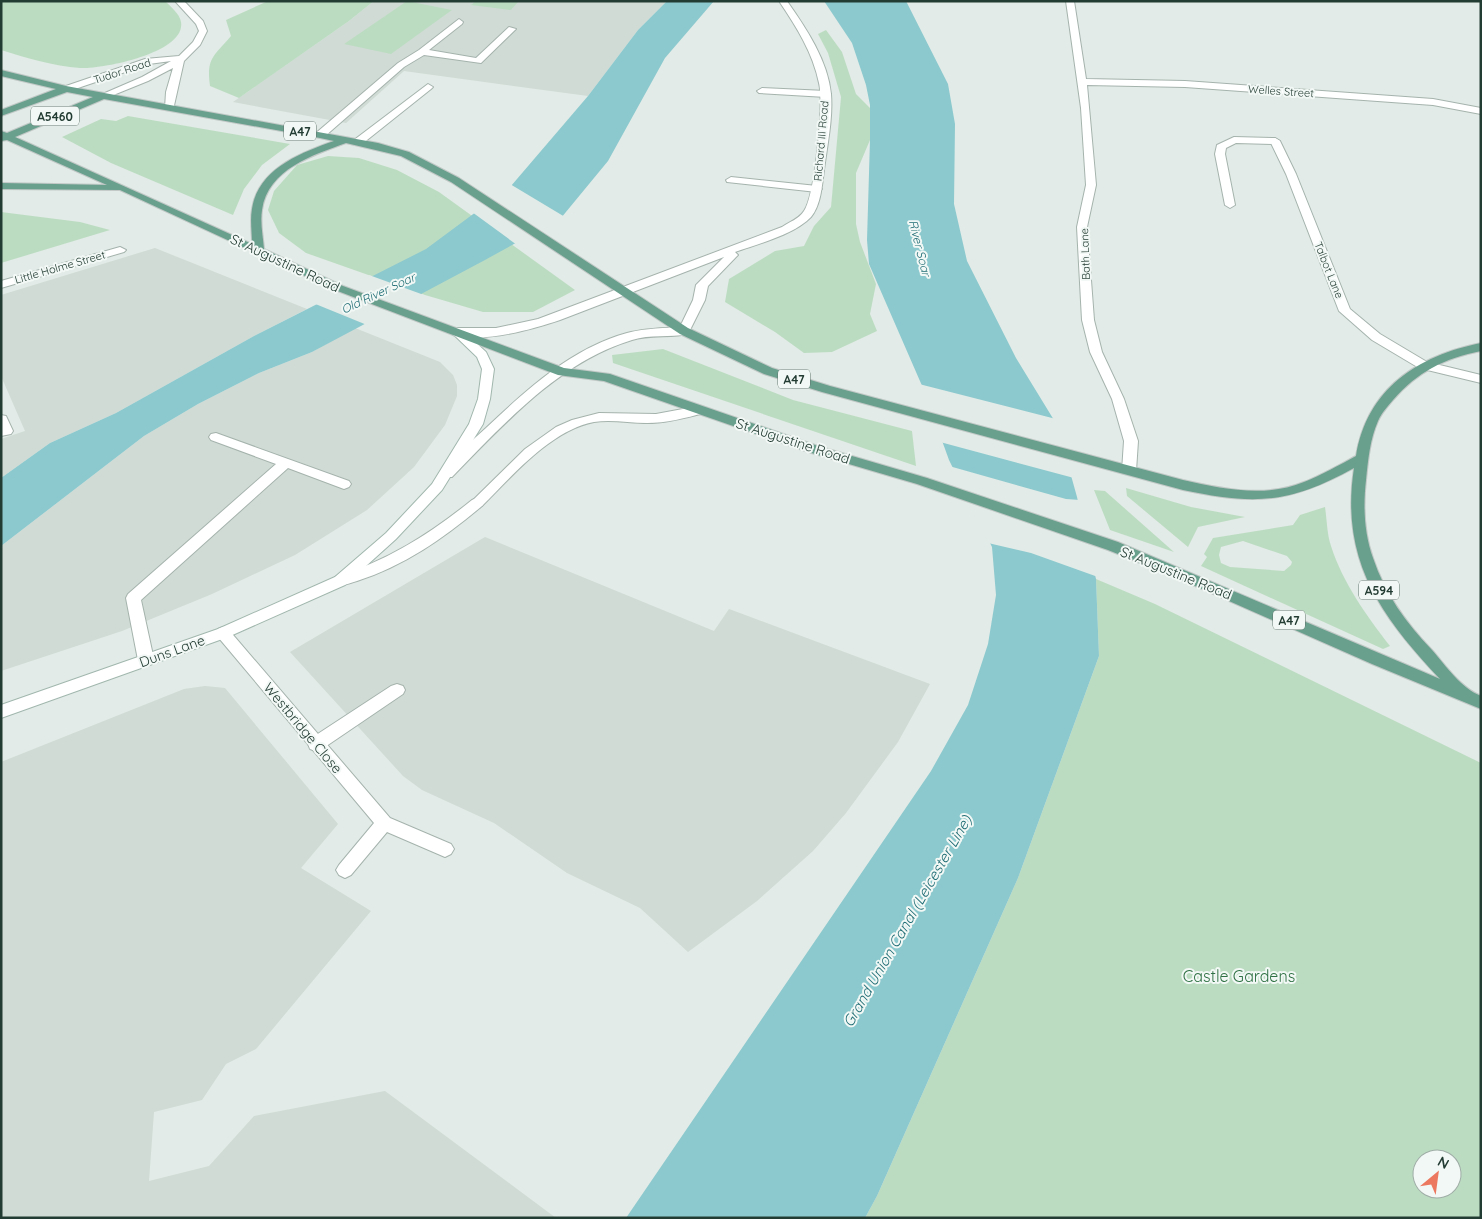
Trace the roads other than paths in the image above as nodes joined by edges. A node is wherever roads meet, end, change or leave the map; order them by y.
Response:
1 (179, 1) edge
2 (783, 1) edge
3 (1070, 1) edge
4 (459, 22) dead end
5 (512, 29) dead end
6 (422, 52) junction
7 (180, 58) junction
8 (478, 61) junction
9 (473, 71) dead end
10 (1, 73) edge
11 (1081, 82) junction
12 (428, 88) dead end
13 (66, 89) junction
14 (762, 91) dead end
15 (826, 94) junction
16 (103, 96) junction
17 (170, 108) junction
18 (1481, 111) edge
19 (1, 112) edge
20 (320, 135) junction
21 (3, 136) edge
22 (345, 140) junction
23 (358, 142) junction
24 (730, 180) dead end
25 (1, 186) edge
26 (123, 188) junction
27 (817, 189) junction
28 (1230, 205) dead end
29 (741, 247) junction
30 (120, 250) dead end
31 (258, 251) junction
32 (1, 284) edge
33 (624, 292) junction
34 (684, 331) junction
35 (457, 332) junction
36 (1481, 347) edge
37 (1423, 365) junction
38 (562, 372) junction
39 (1481, 379) edge
40 (698, 410) junction
41 (1, 420) edge
42 (1, 432) edge
43 (216, 437) dead end
44 (1362, 458) junction
45 (285, 462) junction
46 (1129, 470) junction
47 (446, 475) junction
48 (344, 484) dead end
49 (340, 581) junction
50 (223, 633) junction
51 (146, 660) junction
52 (398, 690) dead end
53 (1464, 696) junction
54 (1481, 704) edge
55 (1, 712) edge
56 (316, 744) junction
57 (384, 824) junction
58 (445, 850) dead end
59 (345, 870) dead end

1 - 7 street, Tudor Road
2 - 15 street, Richard III Road
3 - 11 street, Bath Lane
4 - 6 street
5 - 8 street
6 - 8 street
6 - 20 street
7 - 13 street, Tudor Road
7 - 16 street, Tudor Road
7 - 17 street, Tudor Road
8 - 9 street
10 - 13 main road, A47
11 - 18 street, Welles Street
11 - 46 street, Bath Lane
12 - 23 street
13 - 16 main road, A47
13 - 19 main road, A5460
14 - 15 street
15 - 27 street, Richard III Road
16 - 17 main road, A47
16 - 21 main road, A5460
17 - 20 main road, A47
20 - 22 main road, A47
21 - 26 main road, St Augustine Road / A47
22 - 23 main road, A47
22 - 31 main road
23 - 33 main road, A47
24 - 27 street
25 - 26 main road, St Augustine Road / A47
26 - 31 main road, St Augustine Road / A47
27 - 29 street, Richard III Road
28 - 37 street, Talbot Lane
29 - 33 street, Richard III Road
29 - 34 street, Richard III Road
30 - 32 street, Little Holme Street
31 - 35 main road, St Augustine Road / A47
33 - 34 main road, A47
33 - 35 street, Richard III Road
34 - 38 street
34 - 46 main road, A47
35 - 38 main road, St Augustine Road / A47
35 - 47 street, Duns Lane
36 - 37 main road, A594
37 - 39 street, Talbot Lane
37 - 44 main road, A594
38 - 40 main road, St Augustine Road / A47
38 - 47 street
40 - 49 street, Duns Lane
40 - 53 main road, St Augustine Road / A47
41 - 42 street
43 - 45 street
44 - 46 main road, A47
44 - 53 main road, A594
45 - 48 street
45 - 51 street
47 - 49 street, Duns Lane
49 - 50 street, Duns Lane
50 - 51 street, Duns Lane
50 - 56 street, Westbridge Close
51 - 55 street, Duns Lane
52 - 56 street
53 - 54 main road, A594
56 - 57 street, Westbridge Close
57 - 58 street, Westbridge Close
57 - 59 street

